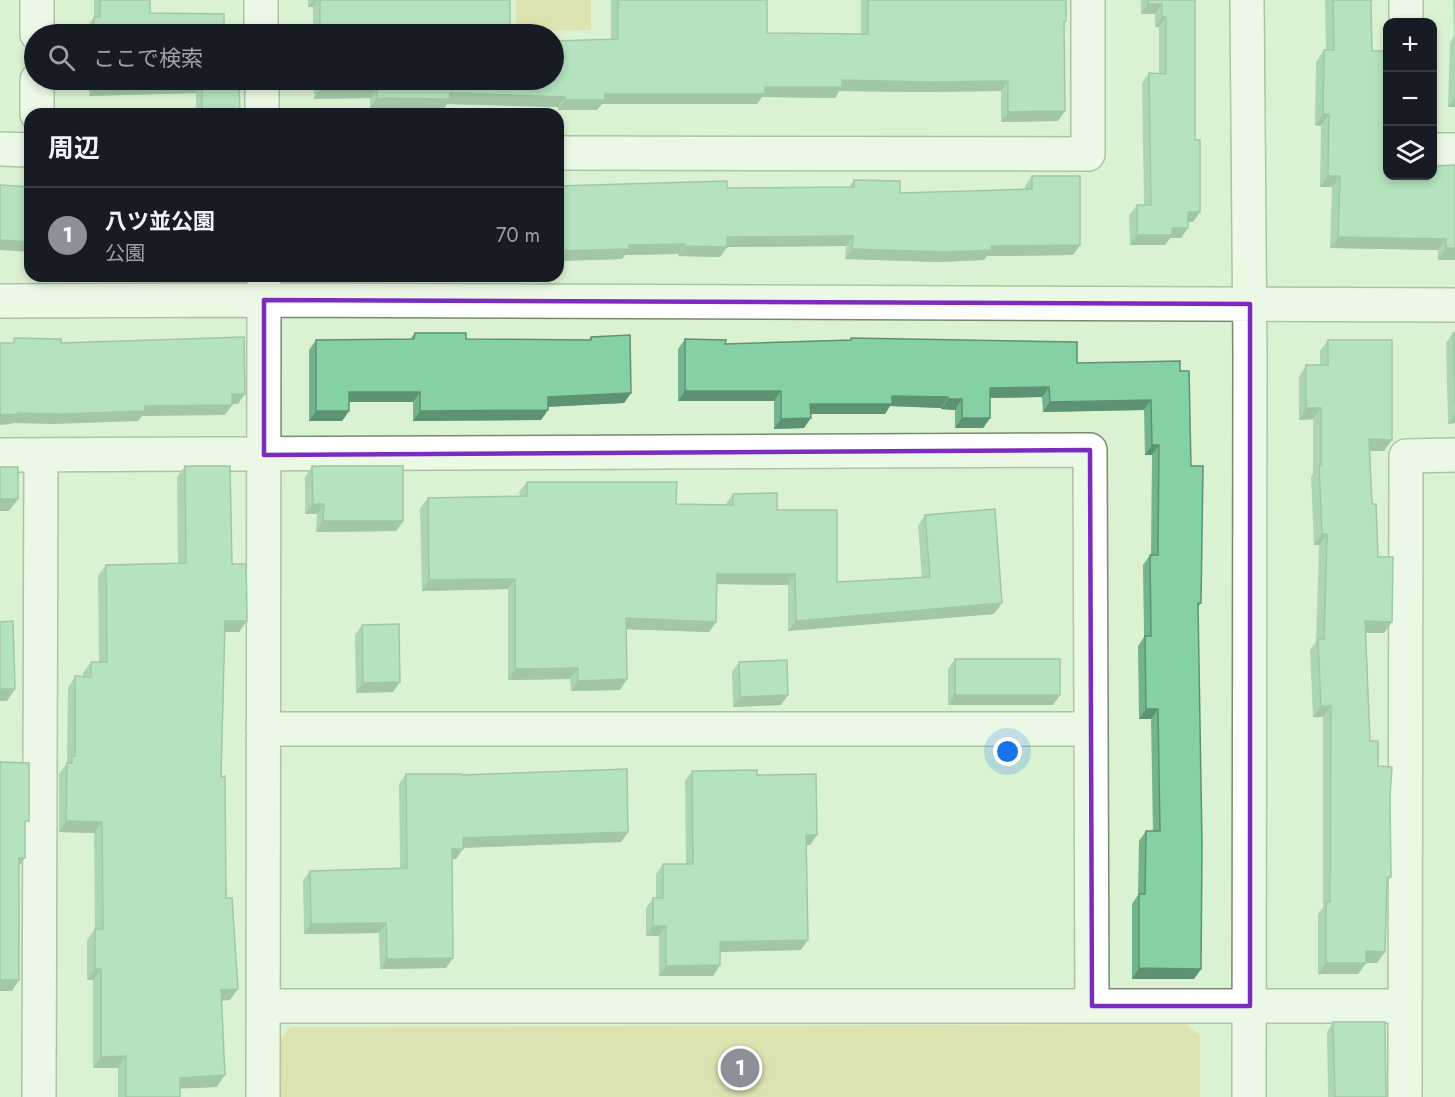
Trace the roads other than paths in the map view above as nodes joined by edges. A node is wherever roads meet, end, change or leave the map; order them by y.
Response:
1 (37, 0) edge
2 (261, 0) edge
3 (1088, 0) edge
4 (1247, 0) edge
5 (1406, 0) edge
6 (1406, 18) edge
7 (37, 24) edge
8 (261, 24) edge
9 (37, 90) edge
10 (262, 90) edge
11 (37, 108) edge
12 (262, 108) edge
13 (0, 150) edge
14 (24, 150) edge
15 (1437, 150) edge
16 (1455, 150) edge
17 (564, 153) edge
18 (264, 288) edge
19 (0, 301) edge
20 (1250, 304) junction
21 (1455, 305) edge
22 (0, 455) edge
23 (41, 455) junction
24 (264, 455) junction
25 (1455, 455) edge
26 (264, 729) junction
27 (1091, 729) junction
28 (263, 1006) junction
29 (1092, 1006) junction
30 (1250, 1006) junction
31 (1405, 1006) junction
32 (39, 1097) edge
33 (262, 1097) edge
34 (1249, 1097) edge
35 (1405, 1097) edge

1 - 7 street
2 - 8 street
3 - 17 street
4 - 20 street
5 - 6 street
9 - 11 street
10 - 12 street
13 - 14 street
15 - 16 street
18 - 19 street
18 - 20 street
18 - 24 street
20 - 21 street
20 - 30 street
22 - 23 street
23 - 24 street
23 - 32 street
24 - 26 street
24 - 27 street
25 - 31 street
26 - 27 street
26 - 28 street
27 - 29 street
28 - 29 street
28 - 33 street
29 - 30 street
30 - 31 street
30 - 34 street
31 - 35 street

